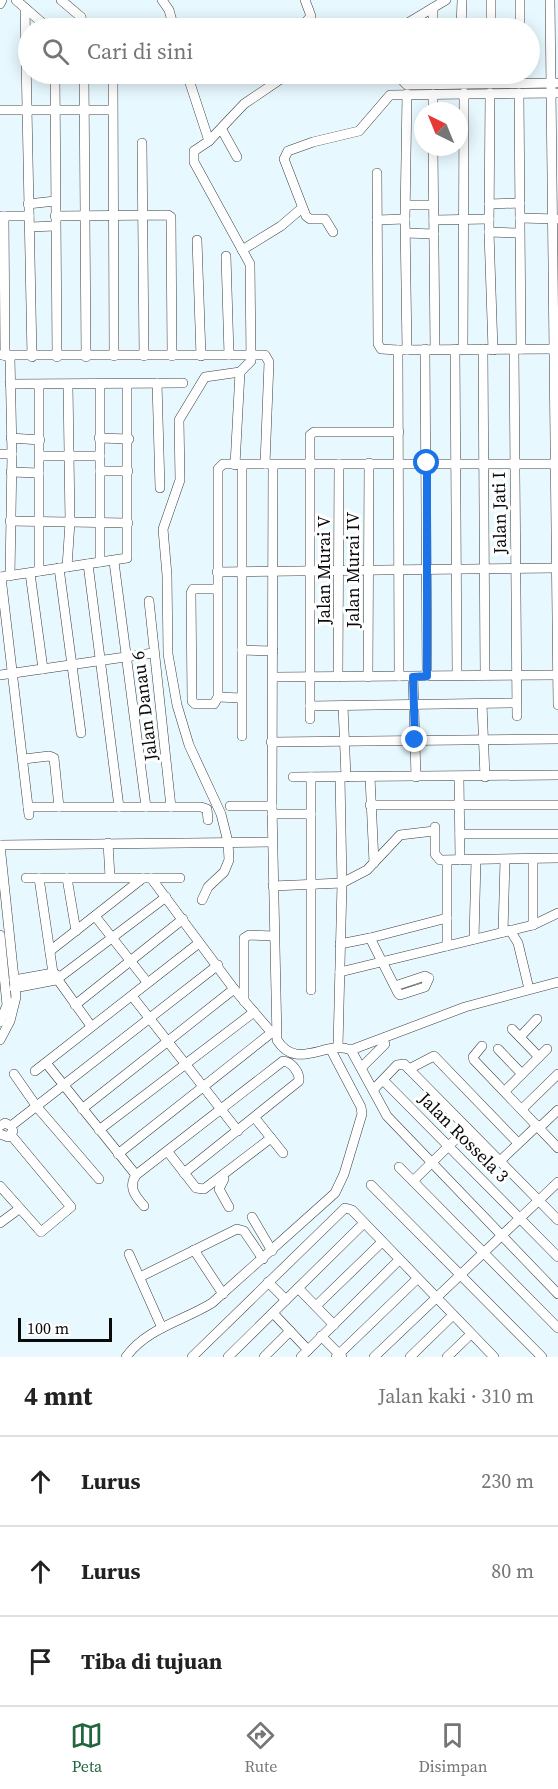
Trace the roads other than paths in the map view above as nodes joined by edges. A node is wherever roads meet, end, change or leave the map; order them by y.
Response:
1 (16, 0) edge
2 (61, 0) edge
3 (162, 0) edge
4 (304, 0) edge
5 (446, 0) edge
6 (462, 0) edge
7 (491, 0) edge
8 (520, 0) edge
9 (553, 3) edge
10 (25, 8) junction
11 (433, 8) junction
12 (25, 18) edge
13 (36, 18) edge
14 (81, 18) edge
15 (171, 18) edge
16 (309, 18) edge
17 (416, 18) edge
18 (433, 18) edge
19 (461, 18) edge
20 (491, 18) edge
21 (520, 18) edge
22 (26, 84) edge
23 (55, 84) edge
24 (84, 84) edge
25 (113, 84) edge
26 (190, 84) edge
27 (273, 84) edge
28 (404, 84) edge
29 (433, 84) edge
30 (462, 84) edge
31 (485, 84) edge
32 (490, 84) edge
33 (519, 84) edge
34 (526, 84) edge
35 (555, 88) edge
36 (433, 89) junction
37 (462, 89) junction
38 (407, 90) junction
39 (433, 102) edge
40 (26, 109) junction
41 (56, 109) junction
42 (84, 109) junction
43 (0, 110) edge
44 (112, 110) junction
45 (222, 130) junction
46 (209, 141) junction
47 (142, 143) dead end
48 (433, 156) edge
49 (237, 157) dead end
50 (377, 173) dead end
51 (55, 201) junction
52 (520, 203) junction
53 (28, 204) junction
54 (489, 204) junction
55 (406, 205) junction
56 (433, 205) junction
57 (302, 208) junction
58 (142, 215) junction
59 (2, 216) edge
60 (29, 216) junction
61 (85, 216) junction
62 (114, 216) junction
63 (520, 218) junction
64 (405, 219) junction
65 (463, 219) junction
66 (489, 219) junction
67 (555, 219) edge
68 (377, 220) junction
69 (434, 220) junction
70 (55, 221) junction
71 (31, 227) junction
72 (333, 232) dead end
73 (489, 232) junction
74 (406, 233) junction
75 (519, 233) junction
76 (434, 234) junction
77 (197, 240) dead end
78 (242, 250) junction
79 (226, 256) dead end
80 (425, 349) junction
81 (435, 349) junction
82 (459, 349) junction
83 (403, 350) junction
84 (488, 350) junction
85 (517, 350) junction
86 (556, 350) edge
87 (229, 355) junction
88 (251, 355) junction
89 (5, 356) edge
90 (114, 356) junction
91 (144, 356) junction
92 (172, 356) junction
93 (201, 356) junction
94 (32, 357) junction
95 (57, 357) junction
96 (86, 357) junction
97 (240, 372) junction
98 (157, 383) junction
99 (183, 383) dead end
100 (10, 384) junction
101 (39, 385) junction
102 (68, 385) junction
103 (100, 385) junction
104 (127, 385) junction
105 (399, 432) junction
106 (11, 438) junction
107 (99, 438) junction
108 (129, 439) junction
109 (40, 440) junction
110 (0, 454) edge
111 (12, 454) junction
112 (69, 455) junction
113 (40, 456) junction
114 (100, 456) junction
115 (427, 463) junction
116 (456, 463) junction
117 (484, 463) junction
118 (514, 463) junction
119 (269, 464) junction
120 (309, 464) junction
121 (339, 464) junction
122 (369, 464) junction
123 (398, 464) junction
124 (556, 464) edge
125 (238, 465) junction
126 (100, 471) junction
127 (128, 471) junction
128 (11, 472) junction
129 (39, 473) junction
130 (160, 488) dead end
131 (10, 521) junction
132 (39, 521) junction
133 (70, 522) junction
134 (100, 523) junction
135 (128, 523) junction
136 (100, 562) junction
137 (114, 562) junction
138 (88, 564) junction
139 (63, 568) junction
140 (557, 568) edge
141 (486, 569) junction
142 (517, 569) junction
143 (340, 570) junction
144 (427, 570) junction
145 (458, 570) junction
146 (242, 571) junction
147 (311, 571) junction
148 (369, 571) junction
149 (397, 571) junction
150 (34, 572) junction
151 (217, 572) junction
152 (273, 572) junction
153 (4, 577) edge
154 (217, 589) junction
155 (149, 601) dead end
156 (242, 650) junction
157 (273, 651) junction
158 (153, 653) junction
159 (126, 656) junction
160 (100, 660) junction
161 (72, 664) junction
162 (43, 669) junction
163 (14, 673) junction
164 (0, 675) edge
165 (457, 675) junction
166 (485, 675) junction
167 (518, 675) junction
168 (557, 675) edge
169 (399, 676) junction
170 (427, 676) junction
171 (274, 677) junction
172 (310, 677) junction
173 (338, 677) junction
174 (368, 677) junction
175 (413, 677) junction
176 (218, 697) junction
177 (241, 698) junction
178 (516, 703) junction
179 (482, 704) junction
180 (415, 705) junction
181 (558, 705) edge
182 (310, 706) junction
183 (343, 706) junction
184 (517, 716) dead end
185 (310, 719) dead end
186 (81, 733) dead end
187 (242, 736) dead end
188 (558, 739) edge
189 (415, 740) junction
190 (345, 741) junction
191 (483, 741) junction
192 (271, 742) junction
193 (24, 759) junction
194 (558, 776) edge
195 (293, 777) dead end
196 (310, 777) junction
197 (343, 777) junction
198 (370, 777) junction
199 (416, 777) junction
200 (459, 777) junction
201 (485, 777) junction
202 (558, 804) edge
203 (370, 805) junction
204 (230, 806) dead end
205 (459, 806) junction
206 (59, 807) junction
207 (119, 807) junction
208 (146, 807) junction
209 (171, 807) junction
210 (272, 810) junction
211 (311, 814) junction
212 (208, 820) dead end
213 (460, 834) junction
214 (558, 834) edge
215 (228, 842) junction
216 (272, 842) junction
217 (108, 843) junction
218 (0, 845) edge
219 (558, 858) edge
220 (460, 860) junction
221 (476, 860) junction
222 (505, 860) junction
223 (534, 860) junction
224 (447, 861) junction
225 (374, 863) junction
226 (110, 877) junction
227 (39, 878) junction
228 (67, 878) junction
229 (147, 878) junction
230 (180, 878) dead end
231 (26, 879) dead end
232 (342, 883) junction
233 (312, 884) junction
234 (273, 886) junction
235 (166, 897) junction
236 (202, 900) dead end
237 (558, 913) edge
238 (95, 916) junction
239 (447, 918) junction
240 (183, 919) junction
241 (533, 925) junction
242 (76, 931) junction
243 (507, 931) junction
244 (0, 935) edge
245 (274, 936) junction
246 (113, 938) junction
247 (370, 938) junction
248 (474, 939) junction
249 (199, 943) junction
250 (340, 944) junction
251 (447, 946) junction
252 (50, 951) junction
253 (131, 962) junction
254 (384, 963) junction
255 (218, 965) junction
256 (340, 972) junction
257 (56, 976) junction
258 (147, 982) junction
259 (558, 982) edge
260 (395, 986) dead end
261 (529, 988) junction
262 (234, 989) junction
263 (9, 990) edge
264 (312, 990) dead end
265 (132, 996) junction
266 (244, 1001) junction
267 (75, 1005) junction
268 (254, 1012) junction
269 (148, 1018) junction
270 (537, 1018) dead end
271 (0, 1022) edge
272 (91, 1026) junction
273 (512, 1029) dead end
274 (274, 1031) junction
275 (520, 1037) junction
276 (0, 1040) edge
277 (168, 1040) junction
278 (385, 1044) dead end
279 (482, 1046) dead end
280 (335, 1048) junction
281 (498, 1049) dead end
282 (547, 1049) dead end
283 (351, 1050) junction
284 (539, 1057) junction
285 (46, 1063) junction
286 (185, 1063) junction
287 (362, 1067) junction
288 (410, 1069) junction
289 (35, 1071) dead end
290 (14, 1074) dead end
291 (522, 1074) junction
292 (558, 1074) edge
293 (383, 1080) junction
294 (64, 1084) junction
295 (203, 1088) junction
296 (505, 1091) junction
297 (374, 1093) junction
298 (37, 1107) junction
299 (361, 1107) junction
300 (82, 1109) junction
301 (522, 1109) junction
302 (558, 1110) edge
303 (220, 1111) junction
304 (255, 1118) junction
305 (5, 1126) edge
306 (539, 1126) junction
307 (467, 1128) junction
308 (99, 1130) junction
309 (238, 1131) junction
310 (0, 1134) edge
311 (271, 1138) junction
312 (518, 1143) junction
313 (448, 1145) junction
314 (558, 1148) edge
315 (168, 1152) junction
316 (283, 1153) dead end
317 (118, 1154) junction
318 (500, 1161) junction
319 (430, 1163) junction
320 (399, 1167) dead end
321 (184, 1173) junction
322 (136, 1175) junction
323 (224, 1175) junction
324 (99, 1179) dead end
325 (413, 1181) junction
326 (558, 1183) edge
327 (370, 1185) dead end
328 (0, 1186) edge
329 (539, 1201) junction
330 (144, 1206) dead end
331 (229, 1208) dead end
332 (19, 1209) junction
333 (252, 1217) dead end
334 (522, 1218) junction
335 (558, 1220) edge
336 (0, 1223) edge
337 (364, 1223) junction
338 (503, 1236) junction
339 (382, 1242) junction
340 (194, 1250) junction
341 (272, 1251) junction
342 (129, 1254) dead end
343 (485, 1254) junction
344 (558, 1257) edge
345 (263, 1258) junction
346 (399, 1260) junction
347 (462, 1275) junction
348 (140, 1277) junction
349 (417, 1278) junction
350 (268, 1282) junction
351 (298, 1288) junction
352 (223, 1294) junction
353 (558, 1294) edge
354 (436, 1298) junction
355 (286, 1300) junction
356 (316, 1306) junction
357 (273, 1313) junction
358 (453, 1315) junction
359 (334, 1325) junction
360 (162, 1328) junction
361 (558, 1328) edge
362 (290, 1331) junction
363 (471, 1334) junction
364 (321, 1336) junction
365 (304, 1353) edge
366 (489, 1355) edge
367 (339, 1356) edge
368 (126, 1357) edge
369 (193, 1357) edge
370 (228, 1357) edge
371 (264, 1357) edge
372 (374, 1357) edge
373 (410, 1357) edge
374 (447, 1357) edge
375 (542, 1357) edge

1 - 10 street
2 - 14 street
3 - 15 street
4 - 16 street
5 - 11 street
6 - 19 street
7 - 20 street
8 - 21 street
9 - 35 street
10 - 12 street
10 - 13 street
11 - 17 street
11 - 18 street
22 - 40 street
23 - 41 street
24 - 42 street
25 - 44 street
26 - 46 street
27 - 45 street
28 - 38 street
29 - 36 street
30 - 37 street
31 - 37 street
32 - 54 street
33 - 52 street, Jalan Jati I
34 - 35 street
35 - 67 street
36 - 37 street
36 - 38 street
36 - 39 street
37 - 65 street
38 - 55 street
38 - 57 street
40 - 41 street
40 - 43 street
40 - 53 street
41 - 42 street
41 - 51 street
42 - 44 street
42 - 61 street
44 - 62 street
45 - 46 street
45 - 49 street
46 - 78 street
47 - 58 street
48 - 56 street
50 - 68 street
51 - 53 street
51 - 70 street
52 - 54 street
52 - 63 street, Jalan Jati I
53 - 60 street
54 - 66 street
55 - 56 street
55 - 64 street
56 - 69 street
57 - 72 street
57 - 78 street
58 - 62 street
58 - 91 street
58 - 92 street
59 - 60 street
59 - 89 street
60 - 71 street
61 - 62 street
61 - 70 street
61 - 96 street
62 - 90 street
63 - 67 street
63 - 75 street, Jalan Jati I
64 - 68 street
64 - 74 street
65 - 66 street
65 - 69 street
65 - 82 street
66 - 73 street
67 - 86 street
68 - 83 street
69 - 76 street
70 - 71 street
70 - 95 street
71 - 94 street
73 - 75 street
73 - 84 street
74 - 76 street
74 - 83 street
75 - 85 street, Jalan Jati I
76 - 81 street
77 - 93 street
78 - 88 street
79 - 87 street
80 - 81 street
80 - 83 street
80 - 115 street
81 - 82 street
82 - 84 street
82 - 116 street
83 - 105 street
84 - 85 street
84 - 117 street
85 - 86 street
85 - 118 street, Jalan Jati I
86 - 124 street
87 - 88 street
87 - 93 street
88 - 97 street
88 - 119 street
89 - 94 street
89 - 100 street
90 - 91 street
90 - 96 street
91 - 92 street
92 - 93 street
94 - 95 street
95 - 96 street
97 - 125 street
97 - 215 street
98 - 99 street
98 - 104 street
98 - 130 street
100 - 101 street
100 - 106 street
101 - 102 street
101 - 109 street
102 - 103 street
102 - 112 street
103 - 104 street
103 - 107 street
104 - 108 street
105 - 120 street
105 - 123 street
106 - 109 street
106 - 111 street
107 - 108 street
107 - 114 street
108 - 127 street
109 - 113 street
110 - 111 street
111 - 128 street
112 - 113 street
112 - 114 street
112 - 133 street
113 - 129 street
114 - 126 street
115 - 116 street
115 - 123 street
115 - 144 street
116 - 117 street
116 - 145 street
117 - 118 street
117 - 141 street
118 - 124 street
118 - 142 street, Jalan Jati I
119 - 120 street
119 - 125 street
119 - 152 street
120 - 121 street
120 - 147 street
121 - 122 street
121 - 143 street, Jalan Murai V
122 - 123 street
122 - 148 street, Jalan Murai IV
123 - 149 street
124 - 140 street
125 - 146 street
125 - 151 street
126 - 127 street
126 - 134 street
127 - 135 street
128 - 129 street
128 - 131 street
129 - 132 street
131 - 132 street
131 - 153 street
132 - 133 street
132 - 150 street
133 - 134 street
133 - 139 street
134 - 135 street
134 - 136 street
135 - 137 street
136 - 137 street
136 - 138 street
137 - 159 street
138 - 139 street
138 - 160 street
139 - 150 street
139 - 161 street
140 - 142 street
140 - 168 street
141 - 142 street
141 - 145 street
141 - 166 street
142 - 167 street, Jalan Jati I
143 - 147 street
143 - 148 street
143 - 173 street, Jalan Murai V
144 - 145 street
144 - 149 street
144 - 170 street
145 - 165 street
146 - 151 street
146 - 152 street
146 - 156 street
147 - 152 street
147 - 172 street
148 - 149 street
148 - 174 street, Jalan Murai IV
149 - 169 street
150 - 153 street
150 - 162 street
151 - 154 street
152 - 157 street
153 - 163 street
154 - 176 street
154 - 176 street
155 - 158 street, Jalan Danau 6
156 - 157 street
156 - 177 street
157 - 171 street
158 - 159 street
158 - 209 street, Jalan Danau 6
159 - 160 street
159 - 208 street
160 - 161 street
160 - 207 street
161 - 162 street
161 - 186 street
162 - 163 street
163 - 164 street
163 - 193 street
165 - 166 street
165 - 170 street
166 - 167 street
167 - 168 street
167 - 178 street, Jalan Jati I
168 - 181 street
169 - 174 street
169 - 175 street
170 - 175 street
171 - 172 street
171 - 192 street
172 - 173 street
172 - 182 street
173 - 174 street
175 - 180 street
176 - 177 street
177 - 187 street
178 - 179 street
178 - 184 street, Jalan Jati I
179 - 180 street
179 - 191 street
180 - 183 street
180 - 189 street
182 - 183 street
182 - 185 street
183 - 190 street
188 - 191 street
189 - 190 street
189 - 191 street
189 - 199 street
190 - 192 street
190 - 197 street
191 - 201 street
192 - 210 street
193 - 206 street
193 - 206 street
194 - 201 street
195 - 196 street
196 - 197 street
196 - 211 street
197 - 198 street
197 - 232 street
198 - 199 street
198 - 203 street
199 - 200 street
200 - 201 street
200 - 205 street
202 - 205 street
203 - 205 street
203 - 225 street
204 - 210 street
205 - 213 street
206 - 207 street
207 - 208 street
208 - 209 street
209 - 212 street
210 - 211 street
210 - 216 street
211 - 233 street
213 - 214 street
213 - 220 street
215 - 216 street
215 - 217 street
215 - 236 street
216 - 234 street
217 - 218 street
217 - 226 street
218 - 263 street
219 - 223 street
220 - 221 street
220 - 224 street
221 - 222 street
221 - 248 street
222 - 223 street
222 - 243 street
223 - 241 street
224 - 225 street
224 - 239 street
225 - 232 street
226 - 228 street
226 - 229 street
227 - 228 street
227 - 231 street
227 - 252 street
228 - 242 street
229 - 230 street
229 - 235 street
229 - 238 street
232 - 233 street
232 - 250 street
233 - 234 street
233 - 264 street
234 - 245 street
235 - 240 street
235 - 246 street
237 - 241 street
238 - 242 street
238 - 246 street
239 - 247 street
239 - 251 street
240 - 249 street
240 - 253 street
241 - 243 street
242 - 252 street
243 - 248 street
243 - 261 street
244 - 263 street
245 - 266 street
245 - 274 street
246 - 253 street
246 - 257 street
247 - 250 street
247 - 254 street
248 - 251 street
249 - 255 street
249 - 258 street
250 - 256 street
251 - 254 street
252 - 257 street
253 - 258 street
253 - 267 street
254 - 256 street
254 - 260 street
255 - 262 street
255 - 269 street
256 - 280 street
257 - 263 street
257 - 267 street
258 - 265 street
259 - 261 street
261 - 283 street
262 - 266 street
262 - 277 street
263 - 271 street
263 - 276 street
265 - 269 street
265 - 272 street
266 - 268 street
267 - 272 street
268 - 274 street
268 - 286 street
269 - 277 street
269 - 294 street
270 - 275 street
272 - 285 street
273 - 275 street
274 - 280 street
274 - 295 street
275 - 284 street
277 - 286 street
277 - 300 street
278 - 287 street
279 - 296 street
280 - 283 street
280 - 299 street
281 - 291 street
282 - 284 street
283 - 287 street
284 - 291 street
285 - 289 street
285 - 294 street
286 - 295 street
286 - 308 street
287 - 297 street
288 - 293 street
288 - 307 street
288 - 312 street
290 - 298 street
291 - 296 street
292 - 301 street
293 - 297 street
293 - 313 street, Jalan Rossela 3
294 - 298 street
294 - 300 street
295 - 303 street
295 - 317 street
296 - 301 street
297 - 299 street
297 - 319 street
298 - 305 street
298 - 324 street
299 - 341 street
300 - 308 street
301 - 306 street
302 - 306 street
303 - 304 street
303 - 309 street
303 - 315 street
304 - 309 street
304 - 311 street
305 - 310 street
305 - 332 street
306 - 312 street
306 - 314 street
307 - 313 street
307 - 318 street
308 - 317 street
309 - 321 street
311 - 316 street
311 - 323 street
312 - 318 street
313 - 319 street
313 - 334 street, Jalan Rossela 3
315 - 321 street
315 - 322 street
317 - 322 street
318 - 329 street
319 - 325 street
319 - 338 street
320 - 325 street
321 - 323 street
322 - 330 street
323 - 331 street
325 - 343 street
326 - 329 street
327 - 347 street
328 - 332 street
329 - 334 street
329 - 335 street
332 - 336 street
333 - 341 street
334 - 338 street
334 - 344 street, Jalan Rossela 3
337 - 339 street
337 - 350 street
337 - 351 street
338 - 343 street
338 - 353 street
339 - 346 street
339 - 356 street
340 - 345 street
340 - 348 street
340 - 352 street
341 - 345 street
342 - 348 street
343 - 347 street
343 - 361 street
345 - 352 street
346 - 349 street
346 - 359 street
347 - 354 street
347 - 375 street
348 - 360 street
349 - 354 street
349 - 367 street
350 - 355 street
350 - 369 street
351 - 355 street
351 - 356 street
352 - 360 street
354 - 358 street
354 - 372 street
355 - 357 street
356 - 359 street
357 - 362 street
357 - 370 street
358 - 363 street
358 - 373 street
359 - 364 street
360 - 368 street
362 - 365 street
362 - 371 street
363 - 366 street
363 - 374 street
364 - 365 street
364 - 367 street

